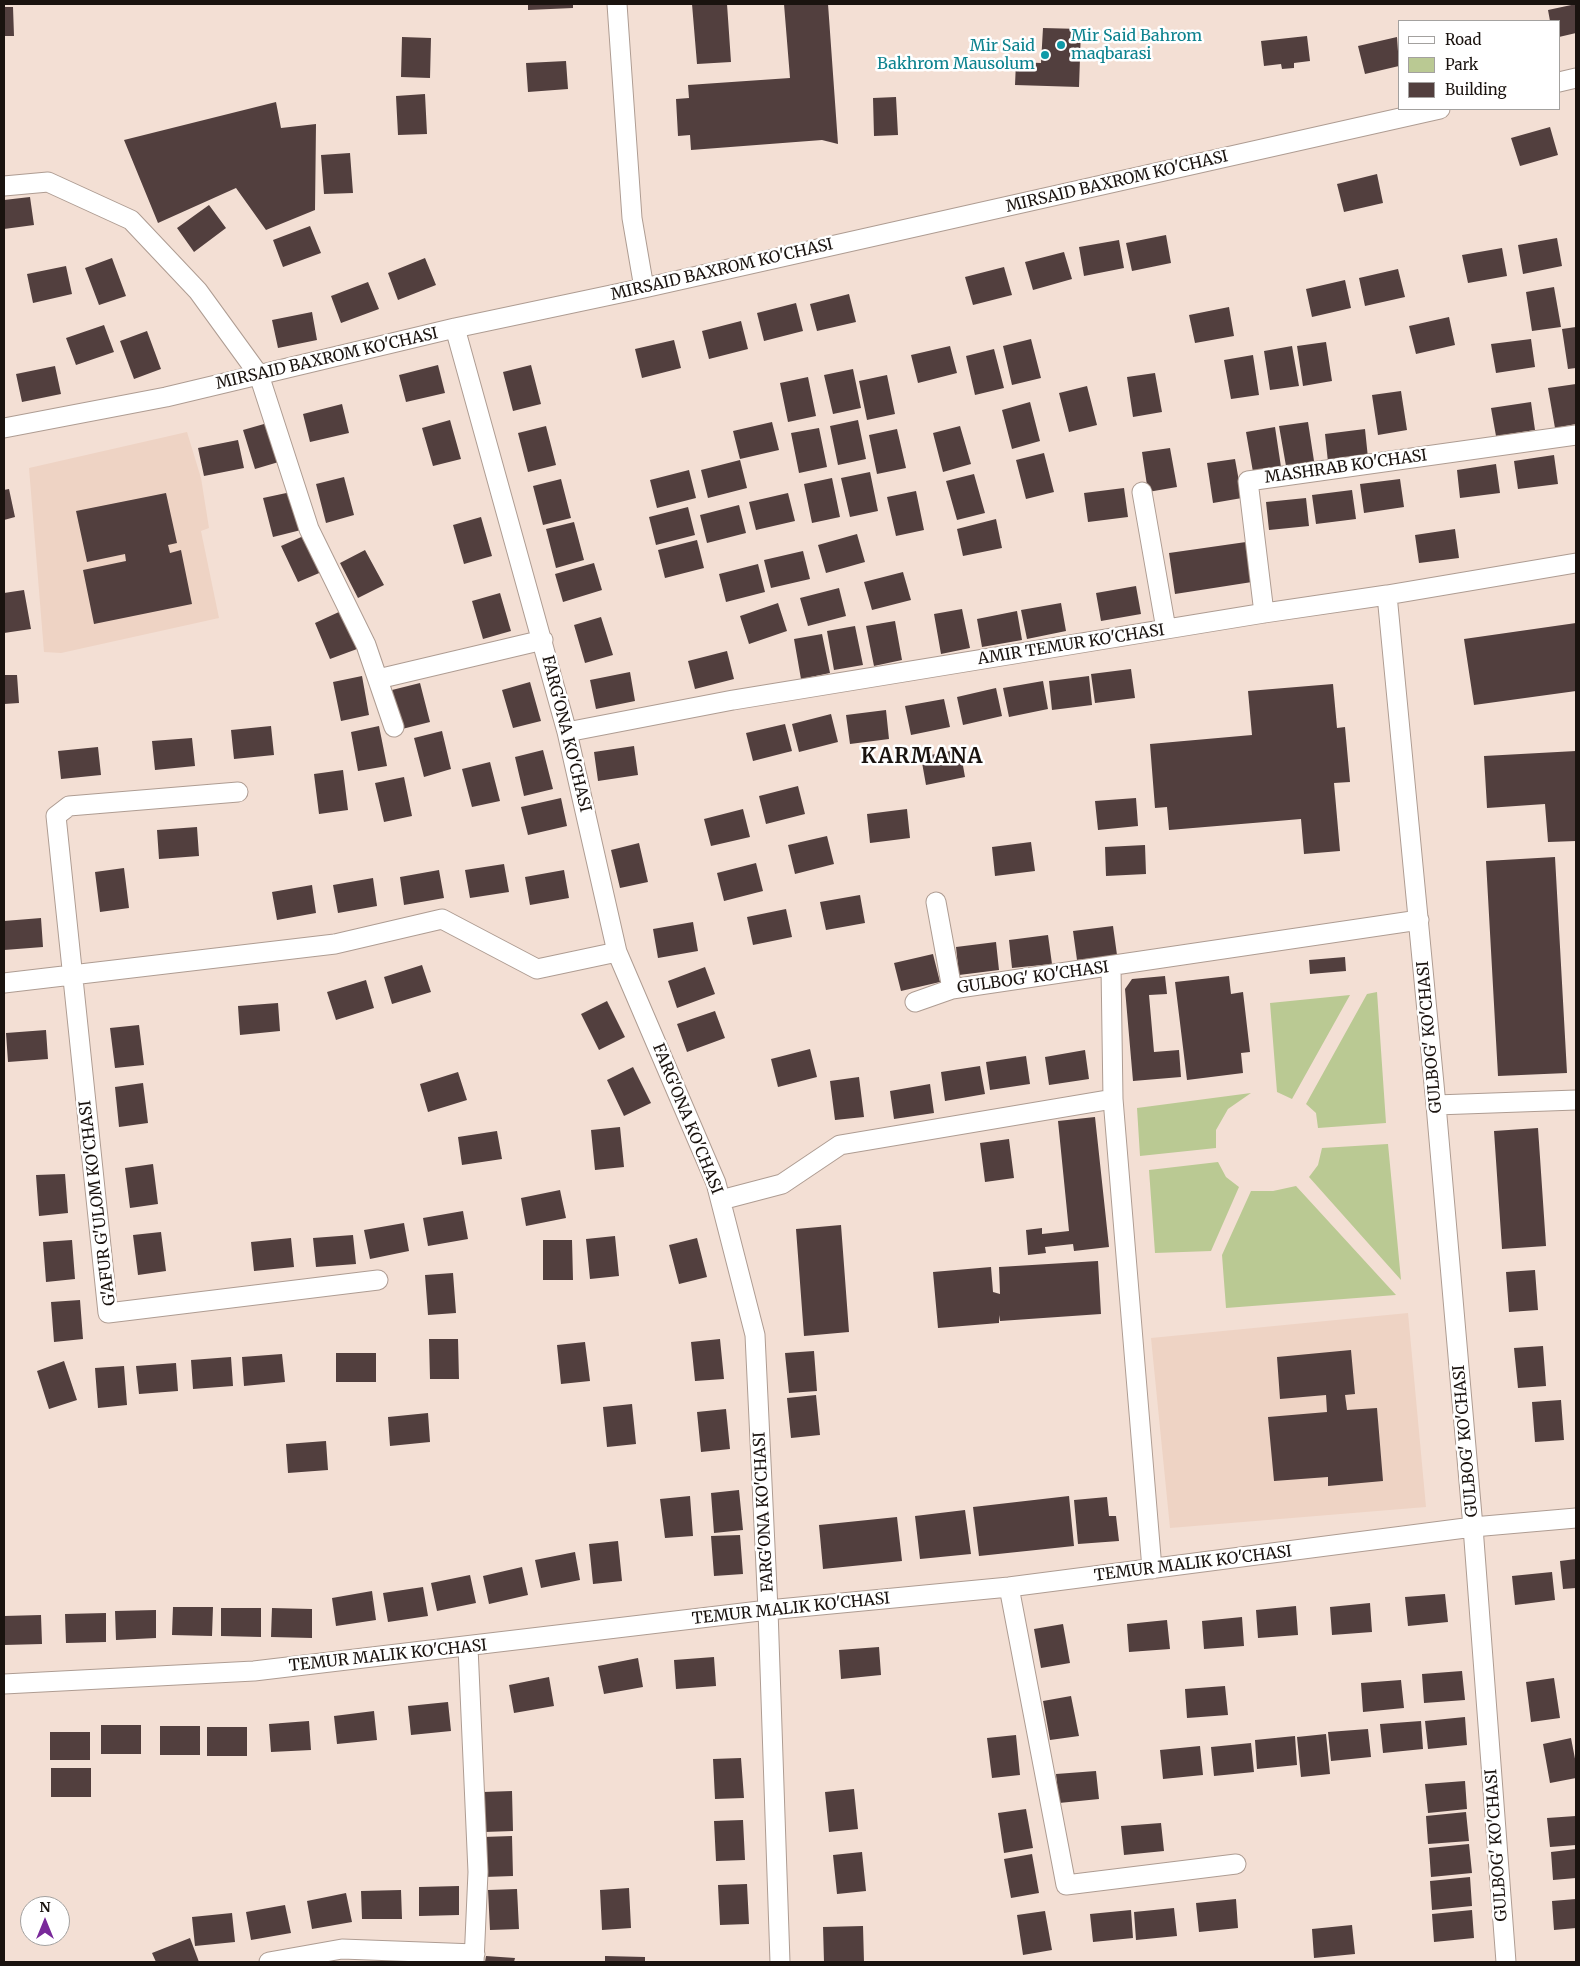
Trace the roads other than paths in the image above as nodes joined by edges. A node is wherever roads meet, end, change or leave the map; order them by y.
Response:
1 (617, 4) edge
2 (1576, 78) edge
3 (1560, 82) edge
4 (1436, 110) edge
5 (4, 186) edge
6 (644, 288) junction
7 (455, 328) junction
8 (259, 375) junction
9 (4, 428) edge
10 (1576, 435) edge
11 (1142, 492) dead end
12 (1576, 563) edge
13 (1387, 595) junction
14 (1264, 613) junction
15 (1166, 629) junction
16 (543, 640) junction
17 (378, 679) junction
18 (394, 727) dead end
19 (567, 732) junction
20 (238, 792) dead end
21 (936, 902) dead end
22 (1419, 920) junction
23 (617, 952) junction
24 (1111, 967) junction
25 (73, 974) junction
26 (4, 983) edge
27 (952, 989) junction
28 (915, 1002) dead end
29 (1113, 1099) junction
30 (1576, 1100) edge
31 (1436, 1106) junction
32 (721, 1200) junction
33 (378, 1280) dead end
34 (1576, 1518) edge
35 (1473, 1527) junction
36 (1152, 1569) junction
37 (1009, 1587) junction
38 (768, 1610) junction
39 (468, 1647) junction
40 (4, 1684) edge
41 (1236, 1864) dead end
42 (475, 1958) edge
43 (269, 1962) edge
44 (780, 1962) edge
45 (1506, 1962) edge

1 - 6 street
2 - 3 street
4 - 6 street, MIRSAID BAXROM KO'CHASI
5 - 8 street
6 - 7 street, MIRSAID BAXROM KO'CHASI
7 - 8 street, MIRSAID BAXROM KO'CHASI
7 - 16 street, FARG'ONA KO'CHASI
8 - 9 street, MIRSAID BAXROM KO'CHASI
8 - 17 street
10 - 14 street, MASHRAB KO'CHASI
11 - 15 street
12 - 13 street, AMIR TEMUR KO'CHASI
13 - 14 street, AMIR TEMUR KO'CHASI
13 - 22 street, GULBOG' KO'CHASI
14 - 15 street, AMIR TEMUR KO'CHASI
15 - 19 street, AMIR TEMUR KO'CHASI
16 - 17 street
16 - 19 street, FARG'ONA KO'CHASI
17 - 18 street
19 - 23 street, FARG'ONA KO'CHASI
20 - 25 street, G'AFUR G'ULOM KO'CHASI
21 - 27 street
22 - 24 street, GULBOG' KO'CHASI
22 - 31 street, GULBOG' KO'CHASI
23 - 25 street
23 - 32 street, FARG'ONA KO'CHASI
24 - 27 street, GULBOG' KO'CHASI
24 - 29 street
25 - 26 street
25 - 33 street, G'AFUR G'ULOM KO'CHASI
27 - 28 street, GULBOG' KO'CHASI
29 - 32 street
29 - 36 street
30 - 31 street
31 - 35 street, GULBOG' KO'CHASI
32 - 38 street, FARG'ONA KO'CHASI
34 - 35 street, TEMUR MALIK KO'CHASI
35 - 36 street, TEMUR MALIK KO'CHASI
35 - 45 street, GULBOG' KO'CHASI
36 - 37 street, TEMUR MALIK KO'CHASI
37 - 38 street, TEMUR MALIK KO'CHASI
37 - 41 street
38 - 39 street, TEMUR MALIK KO'CHASI
38 - 44 street, FARG'ONA KO'CHASI
39 - 40 street, TEMUR MALIK KO'CHASI
39 - 42 street
42 - 43 street

